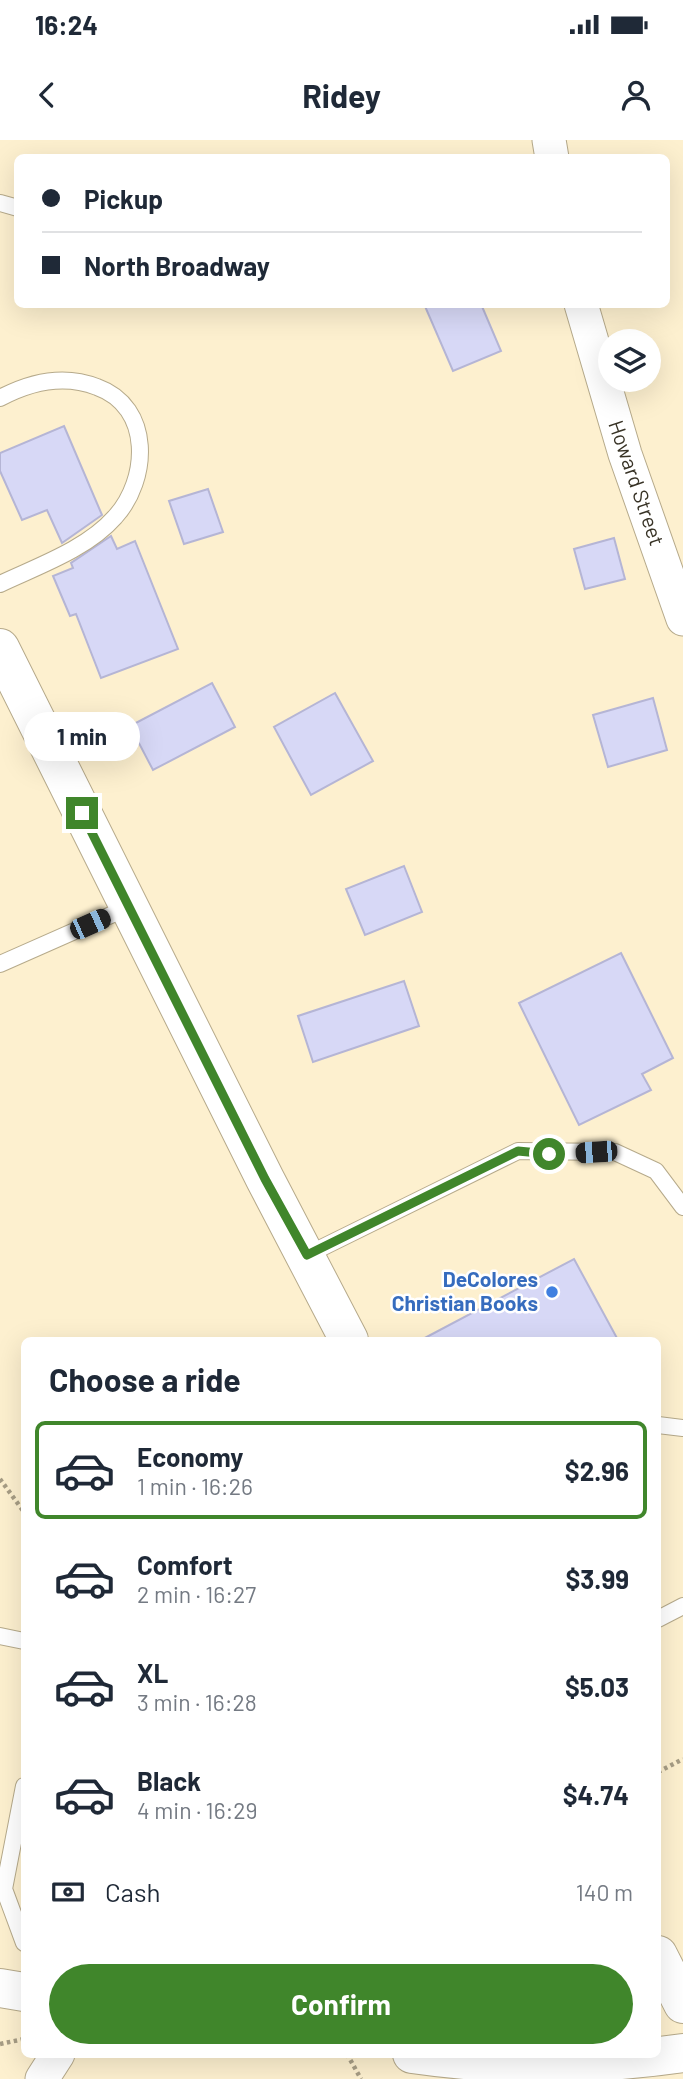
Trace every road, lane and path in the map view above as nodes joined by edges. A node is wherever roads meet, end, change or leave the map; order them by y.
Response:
1 (582, 308) edge
2 (0, 398) edge
3 (0, 584) edge
4 (683, 619) edge
5 (0, 648) edge
6 (129, 906) junction
7 (0, 964) edge
8 (683, 1207) edge
9 (307, 1255) junction
10 (348, 1337) edge
11 (661, 1425) edge
12 (683, 1428) edge
13 (0, 1479) edge
14 (21, 1507) edge
15 (683, 1606) edge
16 (661, 1617) edge
17 (0, 1636) edge
18 (21, 1640) edge
19 (683, 1759) edge
20 (661, 1770) edge
21 (21, 1801) edge
22 (2, 1894) edge
23 (21, 1936) edge
24 (661, 1961) edge
25 (0, 1988) edge
26 (21, 1992) edge
27 (683, 2004) edge
28 (21, 2040) edge
29 (0, 2044) edge
30 (683, 2053) edge
31 (661, 2055) edge
32 (55, 2058) edge
33 (349, 2058) edge
34 (457, 2058) edge
35 (626, 2058) edge
36 (42, 2079) edge
37 (361, 2079) edge

1 - 4 street, Howard Street
2 - 3 lane
5 - 6 main road
6 - 7 lane
6 - 9 main road
8 - 9 lane
9 - 10 main road
11 - 12 lane
13 - 14 path
15 - 16 lane
17 - 18 lane
19 - 20 path
21 - 22 lane
22 - 23 lane
24 - 27 main road
25 - 26 main road
28 - 29 path
30 - 31 main road
32 - 36 street
33 - 37 path
34 - 35 main road

